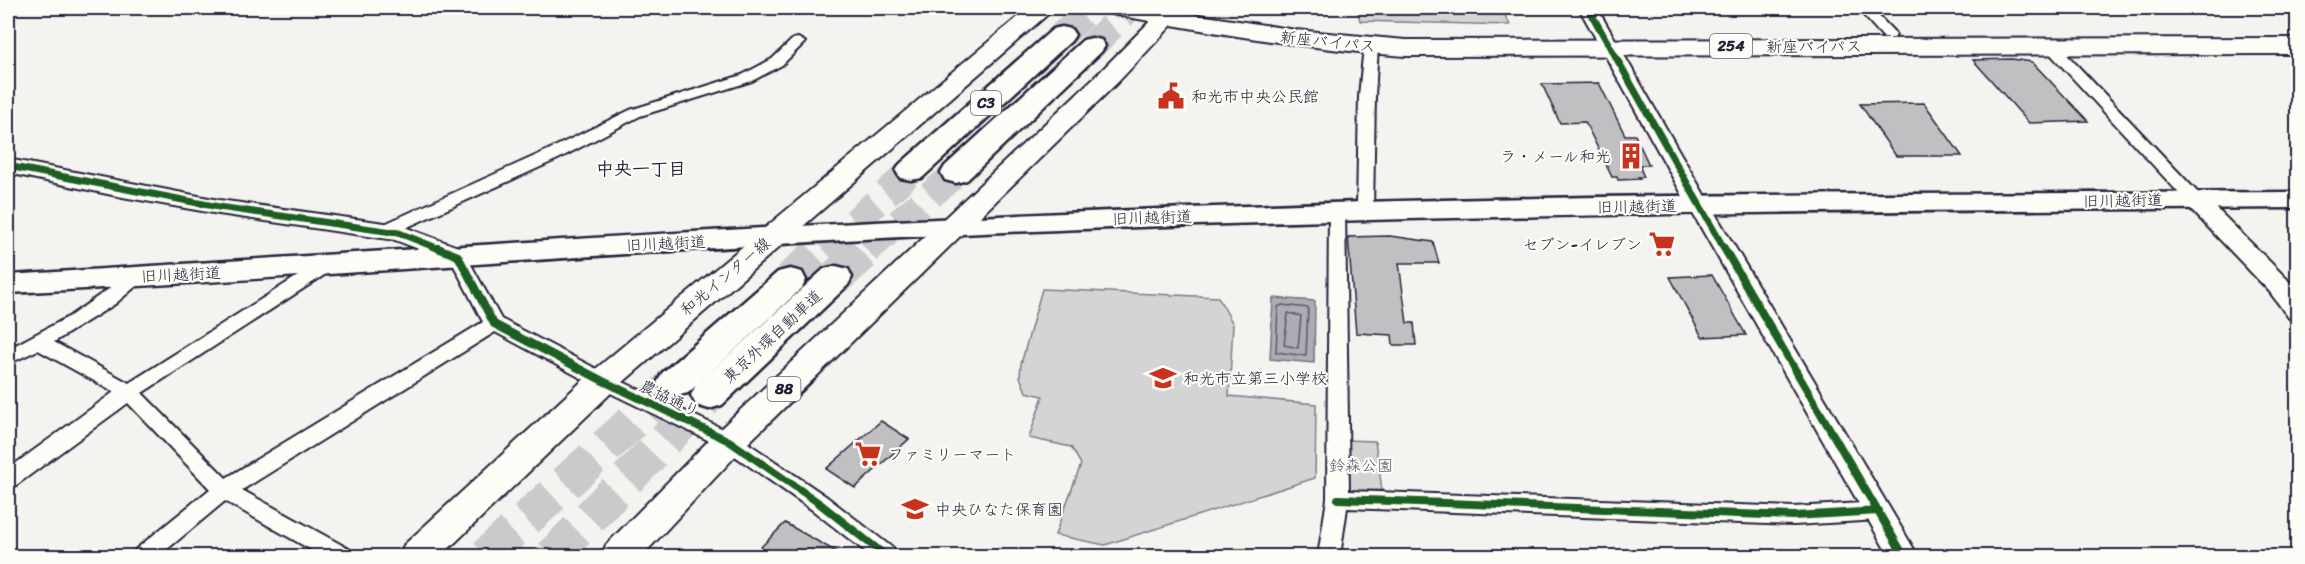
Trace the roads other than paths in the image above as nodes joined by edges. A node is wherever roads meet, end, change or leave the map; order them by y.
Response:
1 (1043, 8) tunnel mouth
2 (1117, 8) edge
3 (1197, 8) edge
4 (1588, 8) edge
5 (1864, 8) edge
6 (1171, 12) edge
7 (1062, 35) tunnel mouth
8 (1888, 35) junction
9 (2298, 36) edge
10 (1609, 41) junction
11 (798, 42) dead end
12 (2049, 45) junction
13 (2298, 45) edge
14 (1092, 46) tunnel mouth
15 (1371, 46) junction
16 (8, 166) edge
17 (911, 171) tunnel mouth
18 (956, 173) tunnel mouth
19 (2195, 200) junction
20 (2298, 200) edge
21 (1699, 205) junction
22 (1337, 210) junction
23 (1365, 210) junction
24 (954, 226) junction
25 (386, 230) junction
26 (770, 237) junction
27 (458, 256) junction
28 (326, 266) junction
29 (139, 276) junction
30 (836, 278) tunnel mouth
31 (790, 280) tunnel mouth
32 (8, 284) edge
33 (2298, 312) edge
34 (494, 324) junction
35 (38, 342) junction
36 (8, 357) edge
37 (603, 381) junction
38 (675, 383) tunnel mouth
39 (128, 391) junction
40 (709, 395) tunnel mouth
41 (729, 441) junction
42 (8, 480) edge
43 (224, 490) junction
44 (1338, 499) junction
45 (1879, 511) junction
46 (144, 556) edge
47 (341, 556) edge
48 (417, 556) edge
49 (620, 556) edge
50 (886, 556) edge
51 (1329, 556) edge
52 (1904, 556) edge

1 - 26 main road, 和光インター線
2 - 6 highway, 新座バイパス / 254
3 - 10 highway, 新座バイパス / 254
4 - 10 street
5 - 8 street
6 - 15 highway, 新座バイパス / 254
6 - 24 main road, 88
7 - 17 highway, C3
8 - 9 highway, 新座バイパス / 254
8 - 10 highway, 新座バイパス / 254
10 - 12 highway, 新座バイパス / 254
10 - 15 highway, 新座バイパス / 254
10 - 21 street
11 - 25 street
12 - 13 highway, 新座バイパス / 254
12 - 19 street
14 - 18 highway, C3
15 - 23 street
16 - 25 street
19 - 20 main road, 旧川越街道
19 - 21 main road, 旧川越街道
19 - 33 street
21 - 23 main road, 旧川越街道
21 - 45 street
22 - 23 main road, 旧川越街道
22 - 24 main road, 旧川越街道
22 - 44 street
24 - 26 main road, 旧川越街道
24 - 41 main road, 88
25 - 27 street
26 - 27 main road, 旧川越街道
26 - 37 main road, 和光インター線
27 - 28 main road, 旧川越街道
27 - 34 street
28 - 29 main road, 旧川越街道
28 - 39 street
29 - 32 main road, 旧川越街道
29 - 35 street
30 - 40 highway, 東京外環自動車道
31 - 38 highway, 東京外環自動車道
34 - 37 street, 農協通り
34 - 43 street
35 - 36 street
35 - 39 street
37 - 41 street, 農協通り
37 - 48 main road, 和光インター線
39 - 42 street
39 - 43 street
41 - 49 main road, 88
41 - 50 street, 農協通り
43 - 46 street
43 - 47 street
44 - 45 street
44 - 51 street
45 - 52 street

